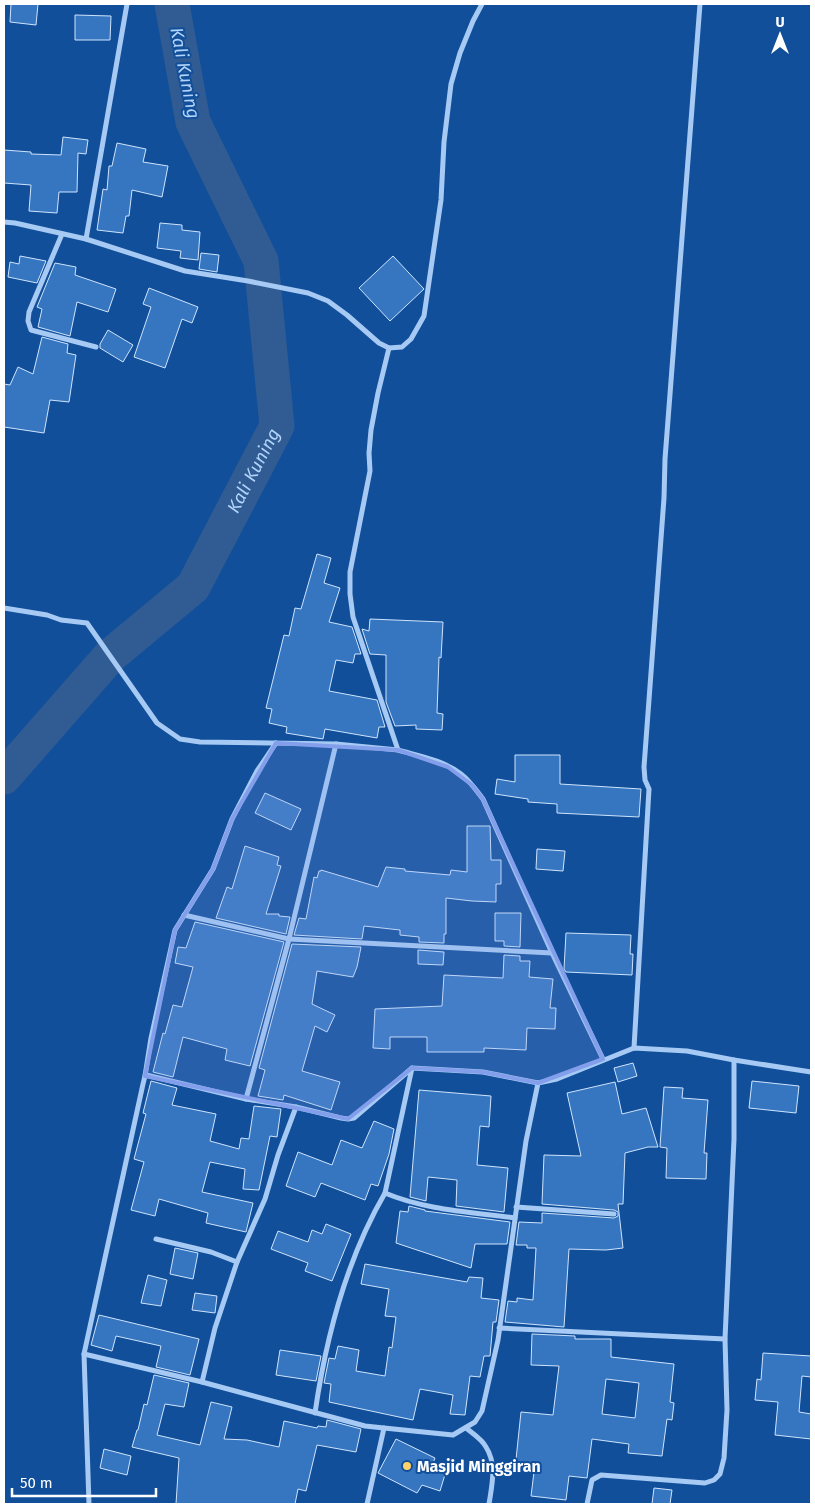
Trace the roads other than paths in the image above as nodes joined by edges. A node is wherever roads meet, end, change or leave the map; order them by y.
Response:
1 (126, 4) edge
2 (482, 4) edge
3 (700, 4) edge
4 (4, 222) edge
5 (62, 234) junction
6 (86, 239) junction
7 (96, 347) dead end
8 (389, 348) junction
9 (4, 608) edge
10 (276, 743) junction
11 (336, 744) junction
12 (398, 750) junction
13 (184, 915) junction
14 (290, 939) junction
15 (552, 953) junction
16 (634, 1048) junction
17 (603, 1059) junction
18 (734, 1060) junction
19 (412, 1068) junction
20 (811, 1072) edge
21 (145, 1076) junction
22 (538, 1083) junction
23 (246, 1099) junction
24 (296, 1108) junction
25 (385, 1193) junction
26 (516, 1207) junction
27 (614, 1214) dead end
28 (515, 1218) junction
29 (156, 1239) dead end
30 (237, 1262) junction
31 (499, 1328) junction
32 (725, 1340) junction
33 (84, 1354) junction
34 (202, 1382) junction
35 (315, 1413) junction
36 (384, 1428) junction
37 (466, 1428) junction
38 (89, 1504) edge
39 (367, 1504) edge
40 (489, 1504) edge
41 (587, 1504) edge

1 - 6 street
2 - 8 street
3 - 16 street
4 - 5 street
5 - 6 street
5 - 7 street
6 - 8 street
8 - 12 street
9 - 10 street
10 - 11 street
10 - 13 street
11 - 12 street
11 - 14 street
12 - 15 street
13 - 14 street
13 - 21 street
14 - 15 street
14 - 23 street
15 - 17 street
16 - 17 street
16 - 18 street
17 - 22 street
18 - 20 street
18 - 32 street
19 - 22 street
19 - 24 street
19 - 25 street
21 - 23 street
21 - 33 street
22 - 26 street
23 - 24 street
24 - 30 street
25 - 28 street
25 - 35 street
26 - 27 street
26 - 28 street
28 - 31 street
29 - 30 street
30 - 34 street
31 - 32 street
31 - 37 street
32 - 41 street
33 - 34 street
33 - 38 street
34 - 35 street
35 - 36 street
36 - 37 street
36 - 39 street
37 - 40 street

